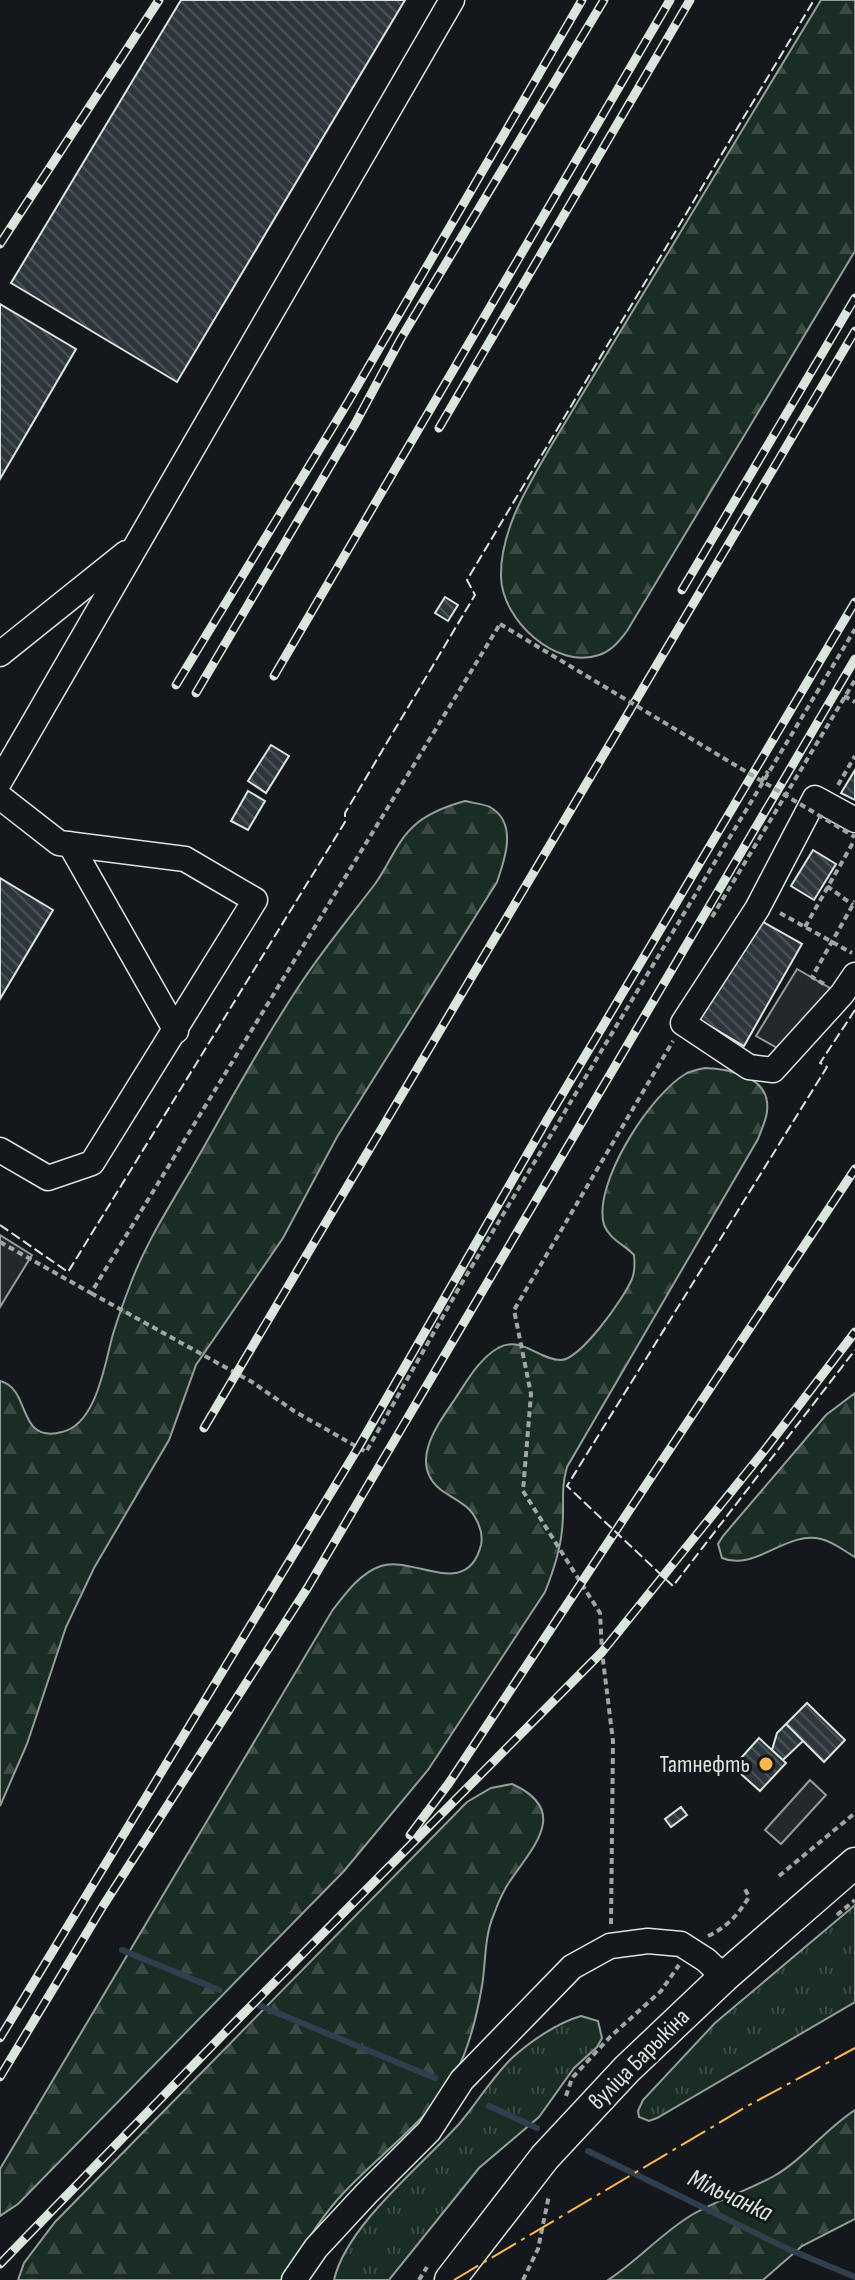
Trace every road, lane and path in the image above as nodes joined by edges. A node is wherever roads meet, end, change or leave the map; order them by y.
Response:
1 (452, 0) edge
2 (137, 545) junction
3 (855, 629) edge
4 (0, 654) edge
5 (855, 680) edge
6 (844, 696) junction
7 (855, 702) edge
8 (811, 706) junction
9 (855, 756) edge
10 (0, 781) edge
11 (761, 782) junction
12 (832, 795) dead end
13 (0, 797) edge
14 (855, 820) edge
15 (855, 838) edge
16 (70, 844) junction
17 (827, 886) junction
18 (726, 894) junction
19 (854, 903) edge
20 (757, 909) junction
21 (712, 917) dead end
22 (805, 927) junction
23 (832, 943) junction
24 (855, 955) edge
25 (855, 975) edge
26 (835, 991) dead end
27 (683, 1023) junction
28 (176, 1031) junction
29 (0, 1150) edge
30 (0, 1242) edge
31 (91, 1293) junction
32 (855, 1813) edge
33 (855, 1863) edge
34 (779, 1876) dead end
35 (744, 1887) dead end
36 (610, 1946) junction
37 (693, 1952) junction
38 (724, 1977) junction
39 (562, 2102) dead end
40 (556, 2182) dead end
41 (294, 2280) edge
42 (450, 2280) edge
43 (523, 2280) edge

1 - 2 lane
2 - 4 lane
2 - 10 lane
3 - 8 path
5 - 6 path
6 - 7 path
6 - 18 path
8 - 11 path
8 - 31 path
9 - 12 path
11 - 15 path, bridge
11 - 31 path, bridge
13 - 16 lane
14 - 20 lane
15 - 17 path
16 - 28 lane
16 - 28 lane
17 - 19 path
17 - 22 path
18 - 20 path
18 - 21 path
19 - 23 path
20 - 22 path
20 - 27 lane
22 - 23 path
23 - 24 path
23 - 26 path
25 - 27 lane
27 - 36 path
28 - 29 lane
30 - 31 path
32 - 34 path
33 - 38 main road, вуліца Барыкіна
35 - 37 path
36 - 37 lane
36 - 41 lane
37 - 38 lane
37 - 39 path
38 - 42 main road, вуліца Барыкіна
40 - 43 path

